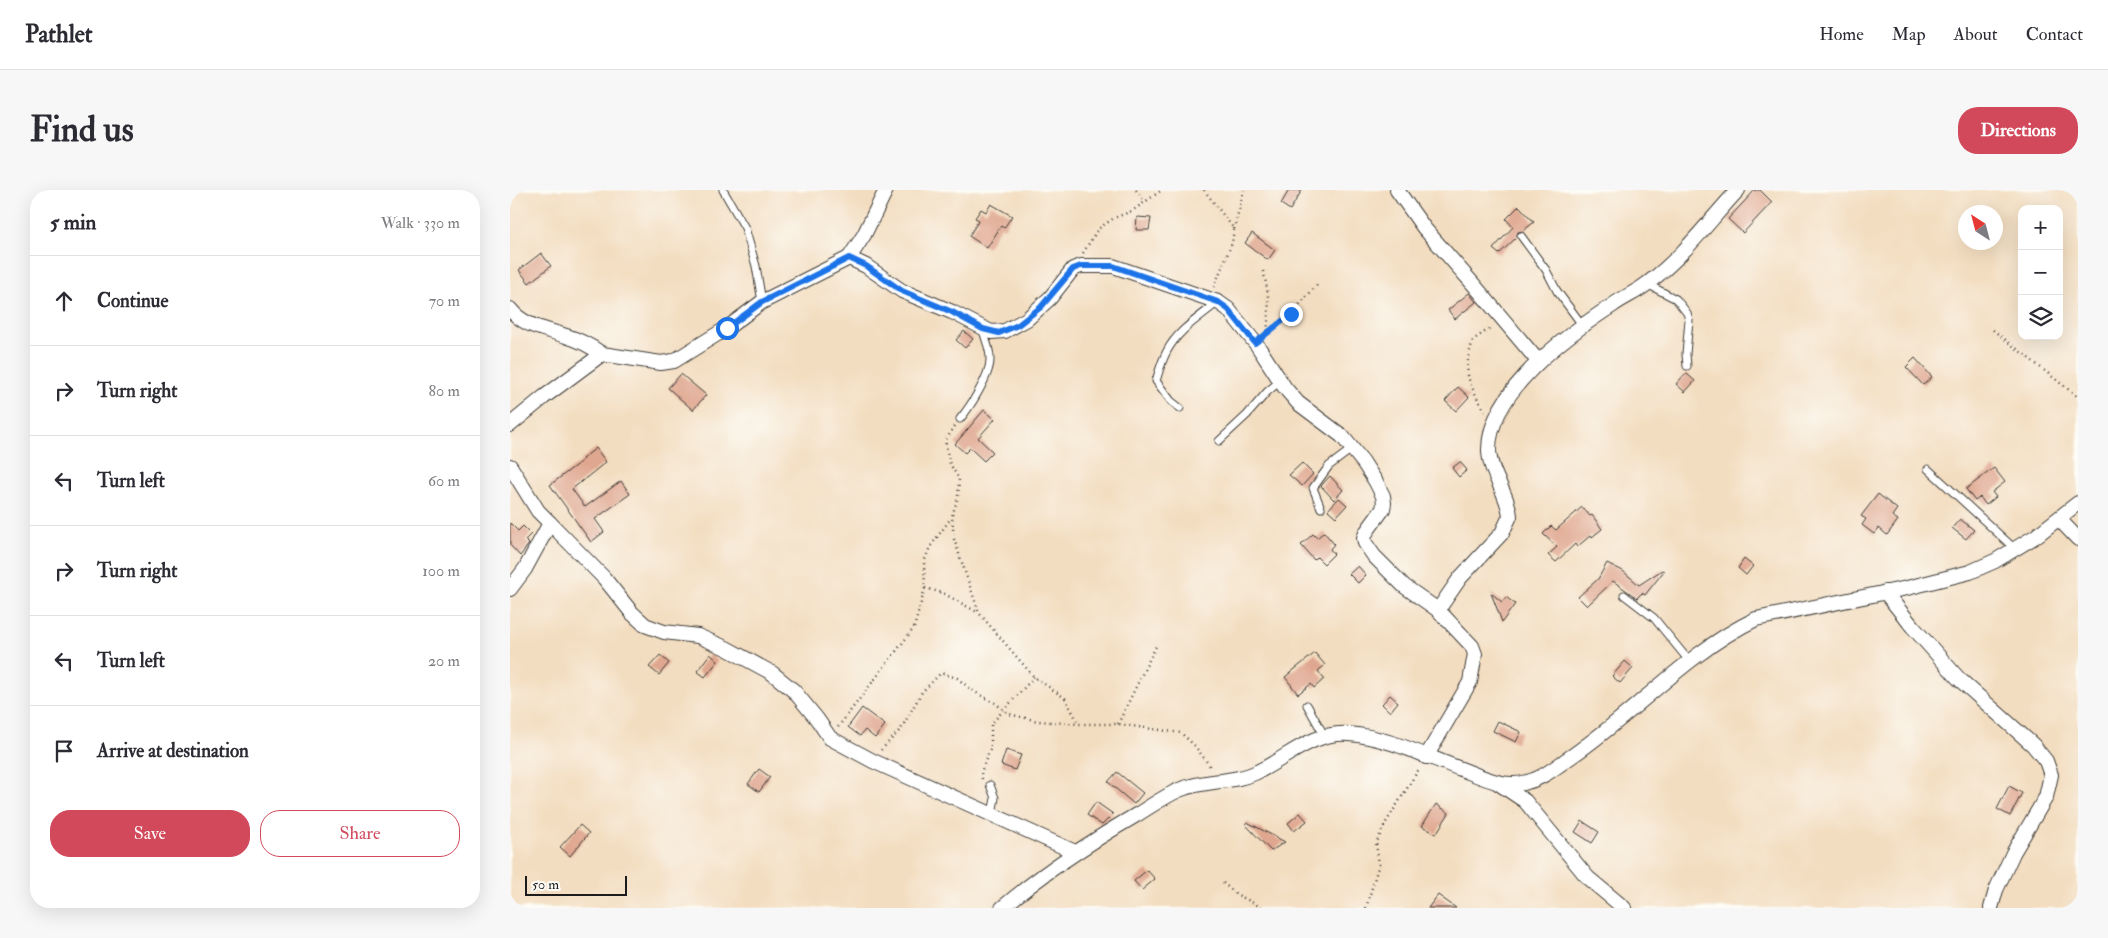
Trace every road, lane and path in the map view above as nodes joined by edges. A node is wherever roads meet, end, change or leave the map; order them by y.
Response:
1 (723, 190) edge
2 (886, 190) edge
3 (1136, 190) edge
4 (1162, 190) edge
5 (1204, 190) edge
6 (1244, 190) edge
7 (1397, 190) edge
8 (1738, 190) edge
9 (1145, 202) junction
10 (1234, 229) junction
11 (1521, 236) dead end
12 (849, 258) junction
13 (1073, 269) junction
14 (1263, 271) dead end
15 (1647, 284) junction
16 (1317, 285) dead end
17 (1215, 300) junction
18 (762, 302) junction
19 (510, 309) edge
20 (1505, 322) junction
21 (1583, 326) junction
22 (983, 329) junction
23 (1993, 330) dead end
24 (1267, 332) junction
25 (1255, 343) junction
26 (602, 354) junction
27 (1538, 362) junction
28 (1687, 366) dead end
29 (1280, 381) junction
30 (2078, 398) edge
31 (1180, 408) dead end
32 (960, 418) joint
33 (1494, 420) junction
34 (510, 425) edge
35 (1219, 441) dead end
36 (1353, 448) junction
37 (510, 466) edge
38 (1928, 468) dead end
39 (2078, 503) edge
40 (1321, 508) dead end
41 (952, 516) junction
42 (2059, 519) junction
43 (550, 523) junction
44 (2078, 539) edge
45 (2015, 549) junction
46 (925, 588) junction
47 (510, 589) edge
48 (1885, 592) junction
49 (1624, 595) dead end
50 (1438, 610) junction
51 (978, 613) junction
52 (1156, 646) dead end
53 (1690, 662) junction
54 (1034, 677) junction
55 (1307, 705) dead end
56 (1003, 709) junction
57 (1079, 724) junction
58 (1118, 724) junction
59 (1324, 735) junction
60 (830, 738) junction
61 (1426, 757) junction
62 (873, 761) junction
63 (1219, 781) junction
64 (1498, 783) junction
65 (990, 785) joint
66 (992, 814) junction
67 (1075, 852) junction
68 (1223, 883) dead end
69 (1002, 908) edge
70 (1263, 908) edge
71 (1366, 908) edge
72 (1624, 908) edge
73 (1991, 908) edge

1 - 18 lane
2 - 12 street
3 - 9 path
4 - 9 path
5 - 10 path
6 - 10 path
7 - 20 street
8 - 15 street
9 - 13 path
10 - 17 path
11 - 21 lane
12 - 18 street
12 - 22 street
13 - 17 street
13 - 22 street
14 - 24 path
15 - 21 street
15 - 28 lane
16 - 24 path
17 - 25 street
17 - 31 lane
18 - 26 street
19 - 26 street
20 - 27 street
20 - 33 path
21 - 27 street
22 - 32 lane
23 - 30 path
24 - 25 path
25 - 29 street
26 - 34 street
27 - 33 street
29 - 35 lane
29 - 36 street
32 - 41 path
33 - 50 street
36 - 40 lane
36 - 50 street
37 - 43 street
38 - 45 lane
39 - 42 street
41 - 46 path
41 - 51 path
42 - 44 street
42 - 45 street
43 - 47 street
43 - 60 street
45 - 48 street
46 - 51 path
46 - 60 path
48 - 53 street
48 - 73 street
49 - 53 lane
50 - 61 street
51 - 54 path
52 - 58 path
53 - 64 street
54 - 56 path
54 - 57 path
55 - 59 lane
56 - 57 path
56 - 62 path
56 - 65 path
57 - 58 path
58 - 63 path
59 - 61 street
59 - 63 street
60 - 62 street
61 - 64 street
61 - 71 path
62 - 66 street
63 - 67 street
64 - 72 street
65 - 66 lane
66 - 67 street
67 - 69 street
68 - 70 path

